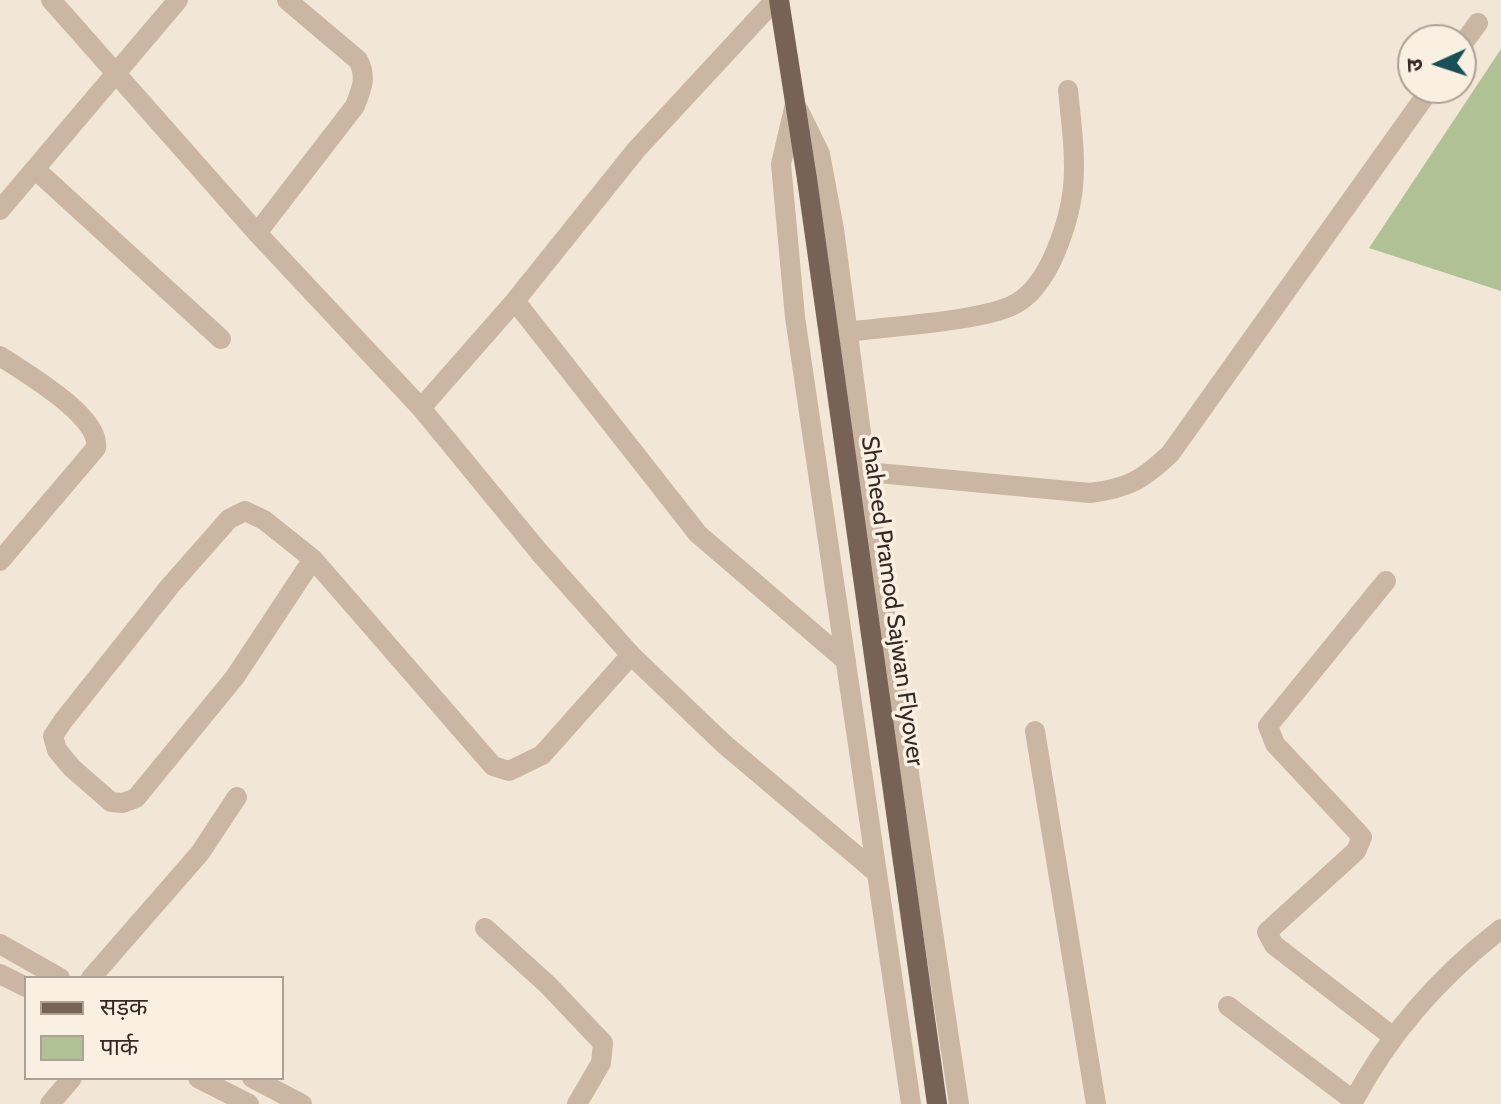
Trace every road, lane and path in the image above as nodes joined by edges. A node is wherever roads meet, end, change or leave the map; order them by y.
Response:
1 (51, 0) edge
2 (178, 0) edge
3 (287, 0) edge
4 (777, 0) edge
5 (113, 73) junction
6 (1068, 90) dead end
7 (795, 104) junction
8 (1420, 104) edge
9 (35, 169) junction
10 (0, 210) edge
11 (257, 233) junction
12 (515, 301) junction
13 (848, 332) junction
14 (221, 339) dead end
15 (0, 356) edge
16 (421, 408) junction
17 (867, 472) junction
18 (313, 559) junction
19 (0, 561) edge
20 (1386, 581) dead end
21 (631, 655) junction
22 (846, 661) junction
23 (1035, 731) dead end
24 (237, 797) dead end
25 (877, 873) junction
26 (485, 928) dead end
27 (1501, 929) edge
28 (0, 944) edge
29 (0, 974) edge
30 (56, 976) edge
31 (93, 976) edge
32 (24, 986) edge
33 (1228, 1006) dead end
34 (1392, 1036) junction
35 (70, 1080) edge
36 (202, 1080) edge
37 (256, 1080) edge
38 (1353, 1102) edge
39 (50, 1104) edge
40 (249, 1104) edge
41 (302, 1104) edge
42 (577, 1104) edge
43 (911, 1104) edge
44 (937, 1104) edge
45 (959, 1104) edge
46 (1096, 1104) edge

1 - 5 street
2 - 5 street
3 - 11 street
4 - 7 main road, Shaheed Pramod Sajwan Flyover
4 - 12 street
5 - 9 street
5 - 11 street
6 - 13 street
7 - 13 street
7 - 22 street
7 - 44 main road, Shaheed Pramod Sajwan Flyover, bridge
8 - 17 street
9 - 10 street
9 - 14 street
11 - 16 street
12 - 16 street
12 - 22 street
13 - 17 street
15 - 19 street
16 - 21 street
17 - 45 street
18 - 18 street
18 - 21 street
20 - 34 street
21 - 25 street
22 - 25 street
23 - 46 street
24 - 31 street
25 - 43 street
26 - 42 street
27 - 34 street
28 - 30 street
29 - 32 street
33 - 38 street
34 - 38 street
35 - 39 street
36 - 40 street
37 - 41 street

